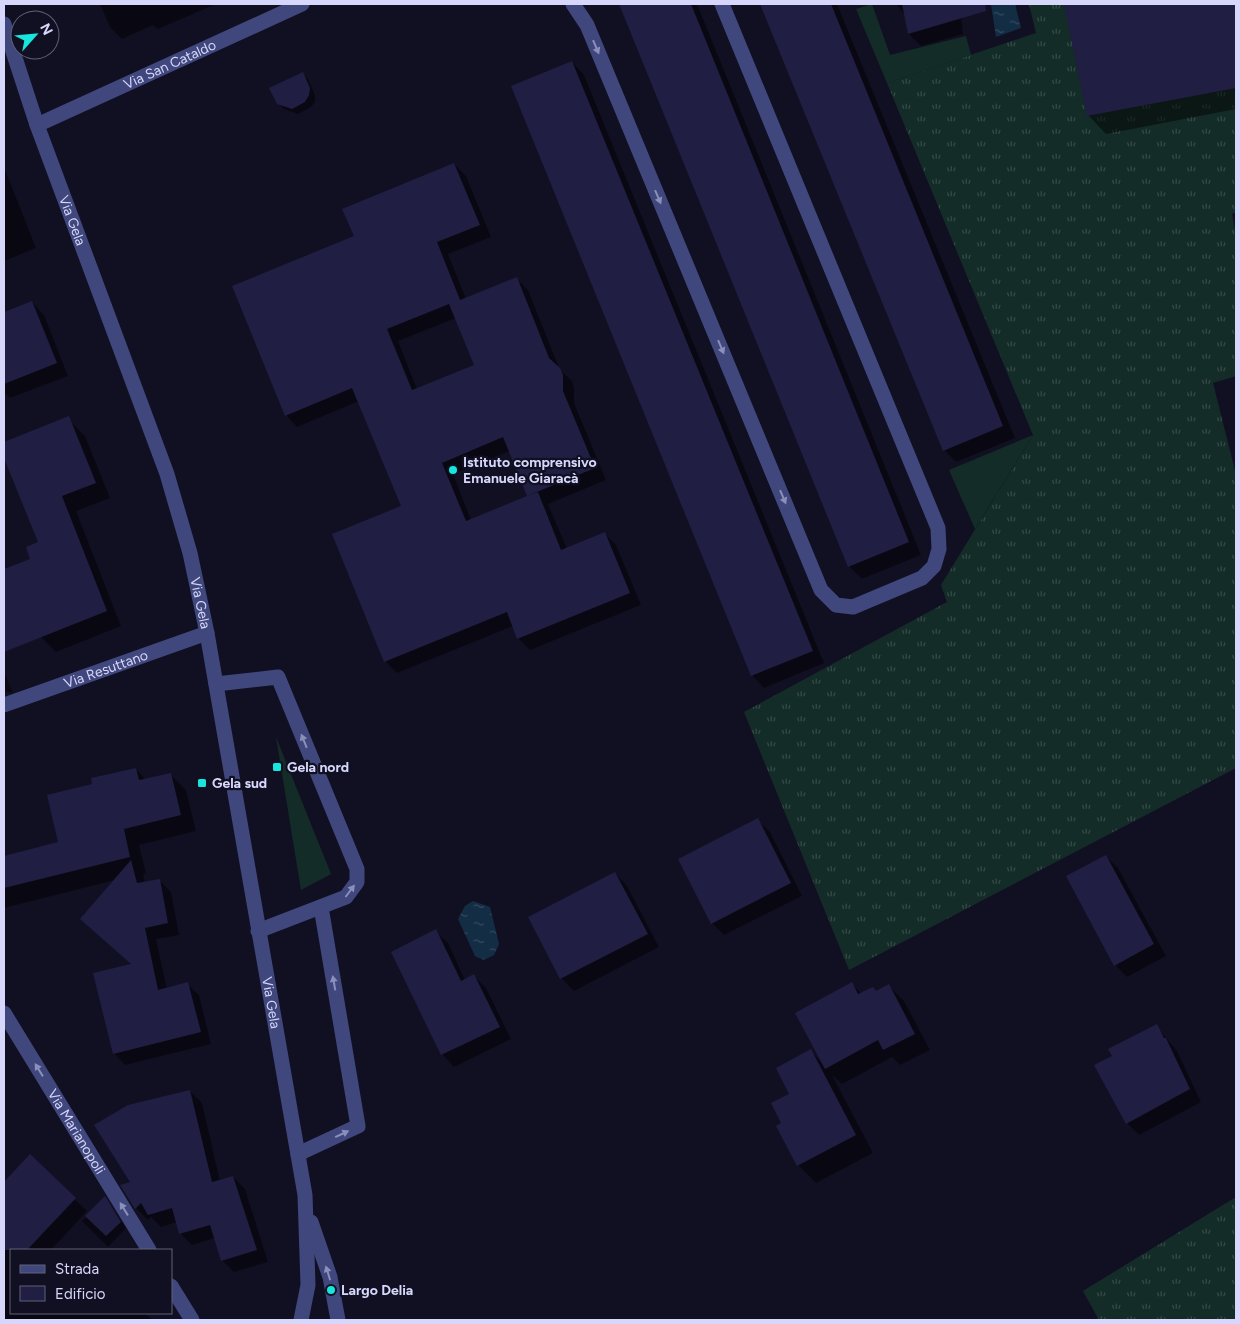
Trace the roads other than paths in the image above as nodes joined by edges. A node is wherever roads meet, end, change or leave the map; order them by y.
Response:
1 (302, 4) edge
2 (573, 4) edge
3 (722, 4) edge
4 (4, 24) edge
5 (37, 125) junction
6 (207, 632) junction
7 (216, 684) junction
8 (4, 705) edge
9 (321, 906) junction
10 (258, 930) junction
11 (4, 1013) edge
12 (298, 1154) junction
13 (306, 1206) junction
14 (148, 1249) edge
15 (172, 1288) edge
16 (192, 1320) edge
17 (301, 1320) edge
18 (338, 1320) edge

1 - 5 street, Via San Cataldo
2 -> 3 street
4 - 5 street, Via Gela
5 - 6 street, Via Gela
6 - 7 street, Via Gela
6 - 8 street, Via Resuttano
9 -> 7 street
7 - 10 street, Via Gela
9 - 10 street
12 -> 9 street
10 - 12 street, Via Gela
14 -> 11 street, Via Marianopoli
12 - 13 street, Via Gela
13 - 17 street
18 -> 13 street
15 - 16 street

